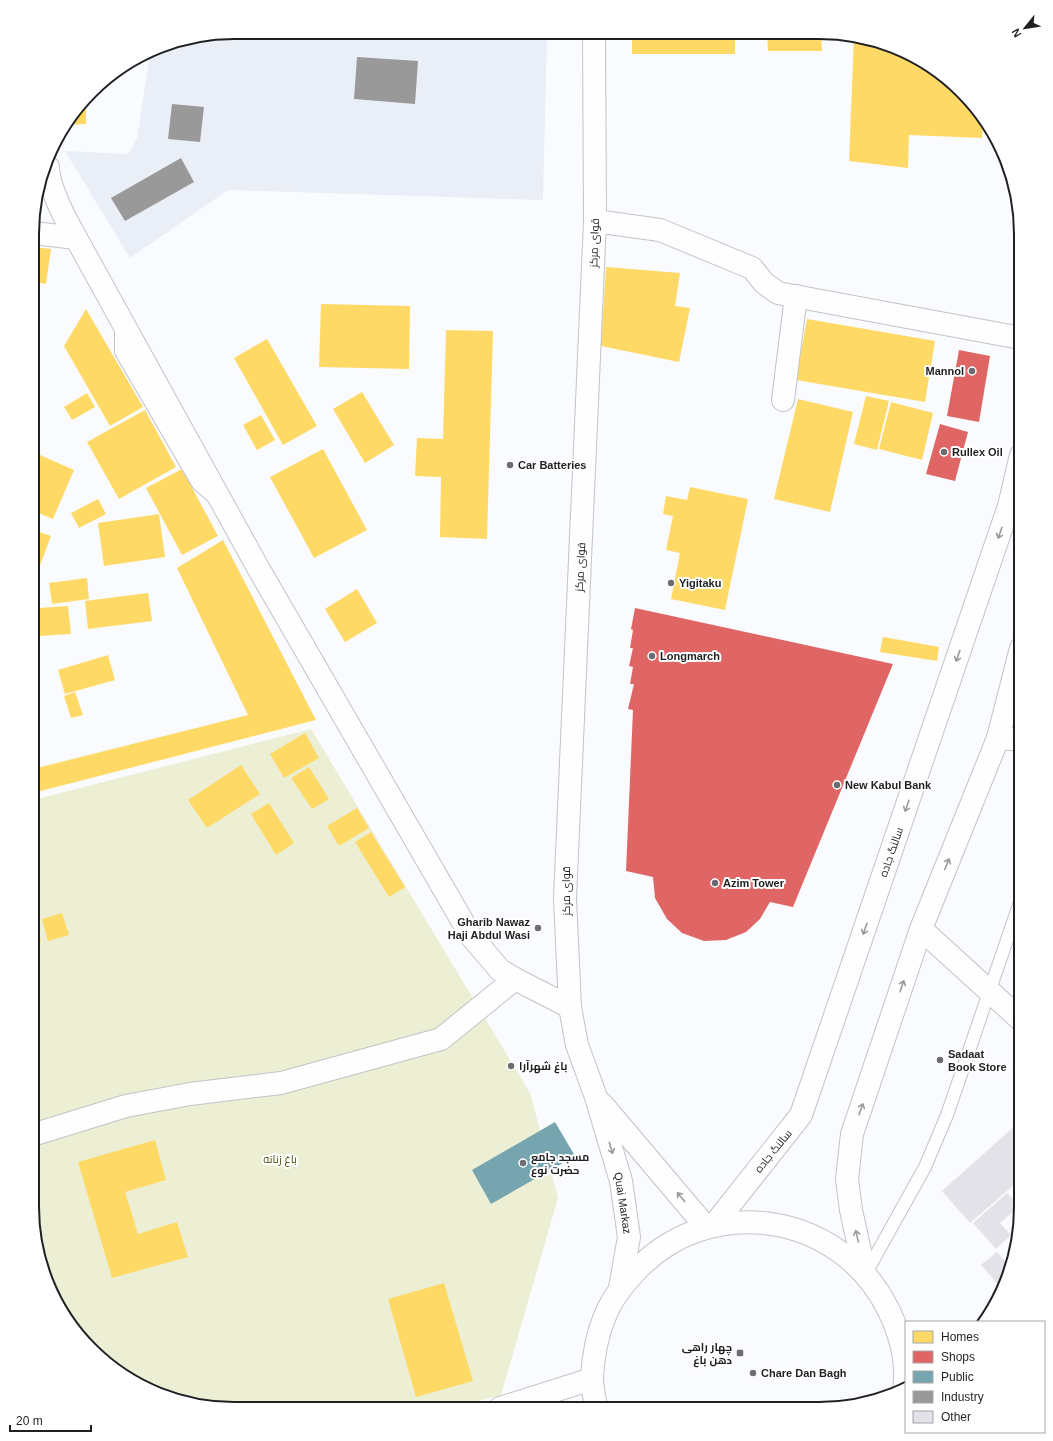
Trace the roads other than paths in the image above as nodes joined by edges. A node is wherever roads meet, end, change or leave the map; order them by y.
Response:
1 (594, 39) edge
2 (48, 175) edge
3 (595, 221) junction
4 (39, 234) edge
5 (76, 238) junction
6 (796, 296) junction
7 (1014, 337) edge
8 (783, 400) dead end
9 (1014, 485) edge
10 (1014, 675) edge
11 (998, 738) junction
12 (1014, 739) edge
13 (1014, 920) edge
14 (921, 929) junction
15 (515, 979) junction
16 (989, 991) junction
17 (570, 1007) junction
18 (1014, 1014) edge
19 (596, 1097) junction
20 (39, 1132) edge
21 (710, 1226) junction
22 (865, 1274) junction
23 (620, 1288) junction
24 (592, 1379) junction
25 (904, 1383) edge
26 (519, 1402) edge
27 (595, 1402) edge

1 - 3 main road, قوای مرکز
2 - 5 main road
3 - 6 main road
3 - 17 main road, قوای مرکز
4 - 5 main road
5 - 15 main road
6 - 7 main road
6 - 8 main road
9 -> 21 main road, سالنگ جاده
10 - 11 main road
11 - 12 main road
14 -> 11 main road
13 - 16 lane
14 - 16 main road
22 -> 14 main road
15 - 17 main road
15 - 20 main road
16 - 18 main road
16 - 22 lane
17 - 19 main road, قوای مرکز
21 -> 19 main road
19 -> 23 main road, Quai Markaz
21 - 22 main road
21 - 23 main road
22 - 25 main road
23 - 24 main road
24 - 26 main road
24 - 27 main road

